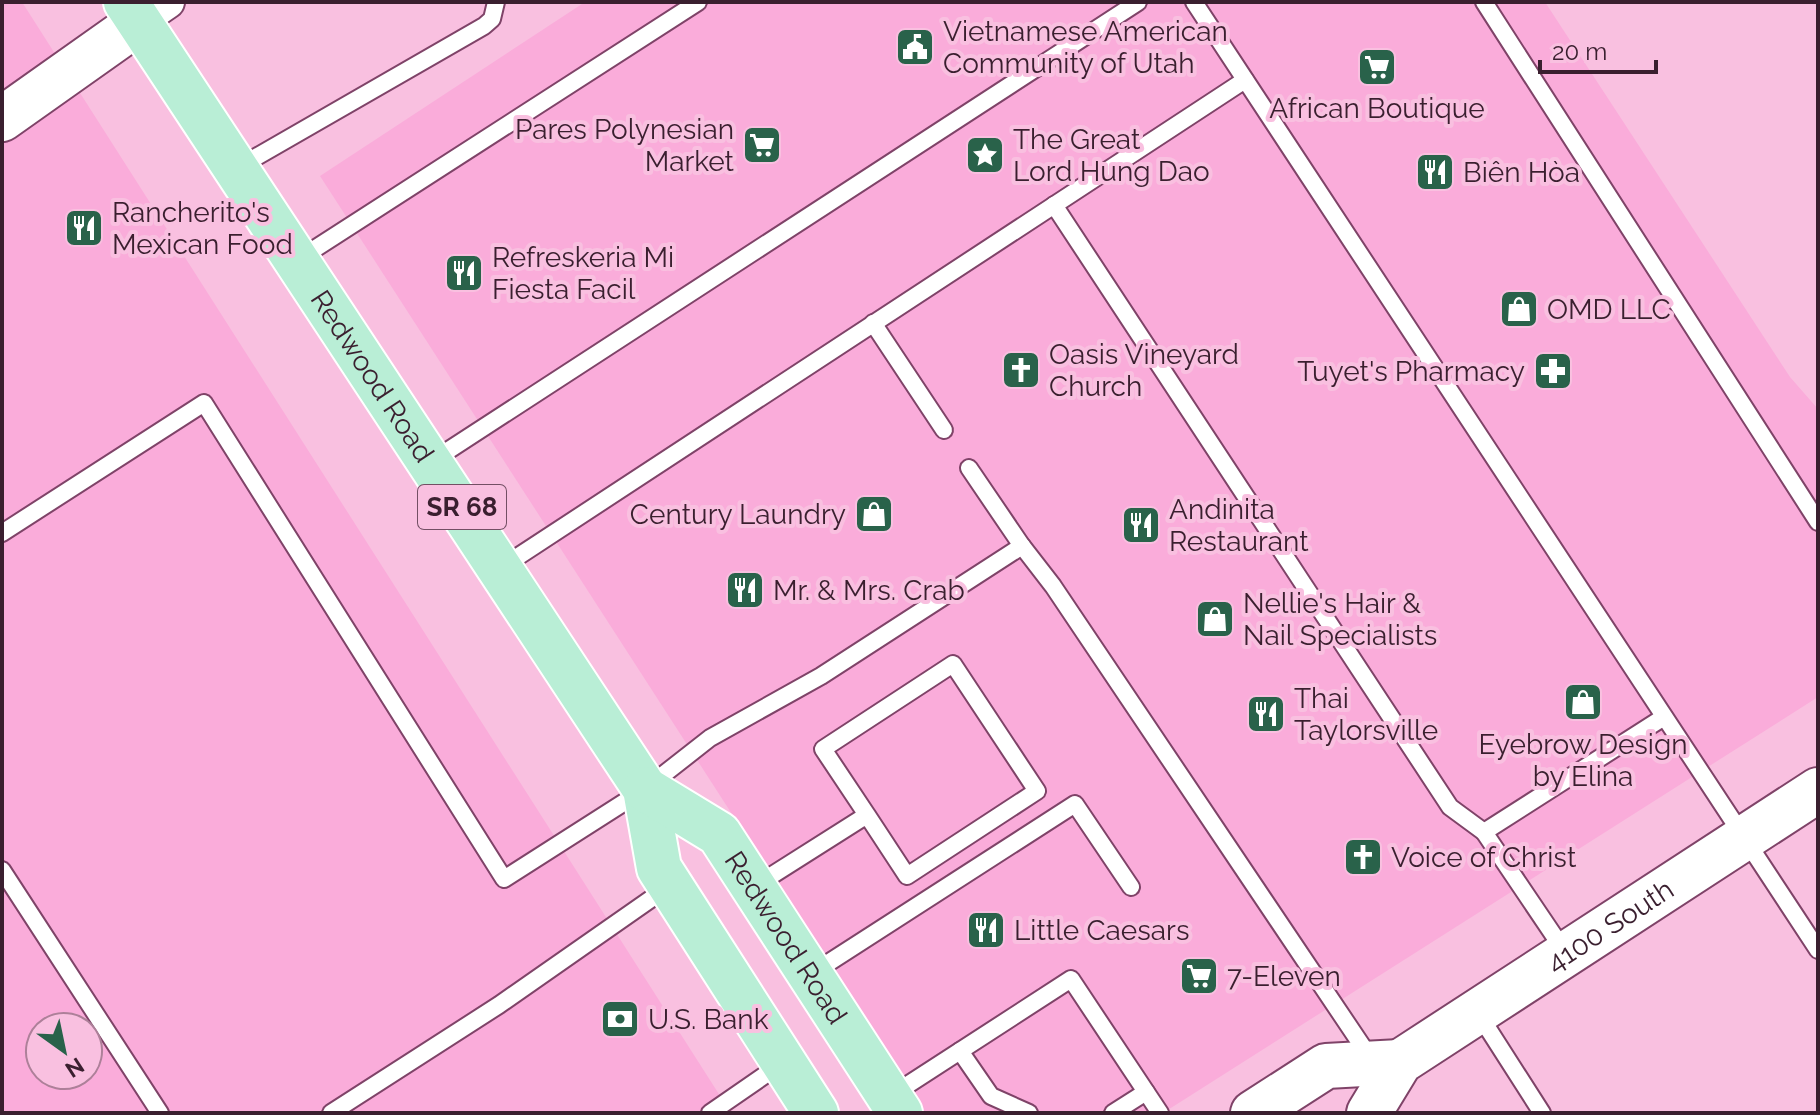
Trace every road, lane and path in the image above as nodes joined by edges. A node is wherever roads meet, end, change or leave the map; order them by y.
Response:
1 (496, 2) edge
2 (698, 2) edge
3 (1138, 2) edge
4 (1194, 2) edge
5 (1484, 2) edge
6 (144, 9) edge
7 (1245, 80) junction
8 (2, 119) edge
9 (236, 169) junction
10 (1054, 205) junction
11 (297, 260) junction
12 (873, 323) junction
13 (944, 430) dead end
14 (432, 461) junction
15 (969, 468) dead end
16 (1818, 522) edge
17 (2, 533) edge
18 (1022, 546) junction
19 (502, 567) junction
20 (1664, 717) junction
21 (645, 789) junction
22 (1818, 790) edge
23 (867, 815) junction
24 (1484, 832) junction
25 (1745, 837) junction
26 (2, 870) edge
27 (670, 886) junction
28 (753, 887) junction
29 (1131, 887) dead end
30 (1818, 950) edge
31 (1566, 953) junction
32 (810, 974) junction
33 (1477, 1012) junction
34 (960, 1051) junction
35 (783, 1063) junction
36 (1387, 1063) junction
37 (1146, 1092) junction
38 (895, 1105) edge
39 (160, 1113) edge
40 (331, 1113) edge
41 (710, 1113) edge
42 (816, 1113) edge
43 (1029, 1113) edge
44 (1113, 1113) edge
45 (1160, 1113) edge
46 (1253, 1113) edge
47 (1369, 1113) edge
48 (1542, 1113) edge

1 - 9 lane
2 - 11 lane
3 - 14 lane
4 - 7 lane
5 - 16 lane
6 - 8 main road
6 - 9 main road, Redwood Road / SR 68
7 - 10 lane
7 - 20 lane
9 - 11 main road, Redwood Road / SR 68
10 - 12 lane
10 - 24 lane
11 - 14 main road, Redwood Road / SR 68
12 - 13 lane
12 - 19 lane
14 - 19 main road, Redwood Road / SR 68
15 - 18 lane
17 - 21 lane
18 - 21 lane
18 - 36 lane
19 - 21 main road, Redwood Road / SR 68
20 - 24 lane
20 - 25 lane
21 - 27 main road, Redwood Road / SR 68
21 - 28 main road, Redwood Road / SR 68
22 - 25 main road, 4100 South
23 - 23 lane
23 - 28 lane
24 - 31 lane
25 - 30 lane
25 - 31 main road, 4100 South
26 - 39 lane
27 - 35 main road, Redwood Road / SR 68
27 - 40 lane
28 - 32 main road, Redwood Road / SR 68
29 - 32 lane
31 - 33 main road, 4100 South
32 - 38 main road, Redwood Road / SR 68
33 - 36 main road, 4100 South
33 - 48 lane
34 - 37 lane
34 - 38 lane
34 - 43 lane
35 - 41 lane
35 - 42 main road, Redwood Road / SR 68
36 - 46 main road
36 - 47 main road, 4100 South
37 - 44 lane
37 - 45 lane

